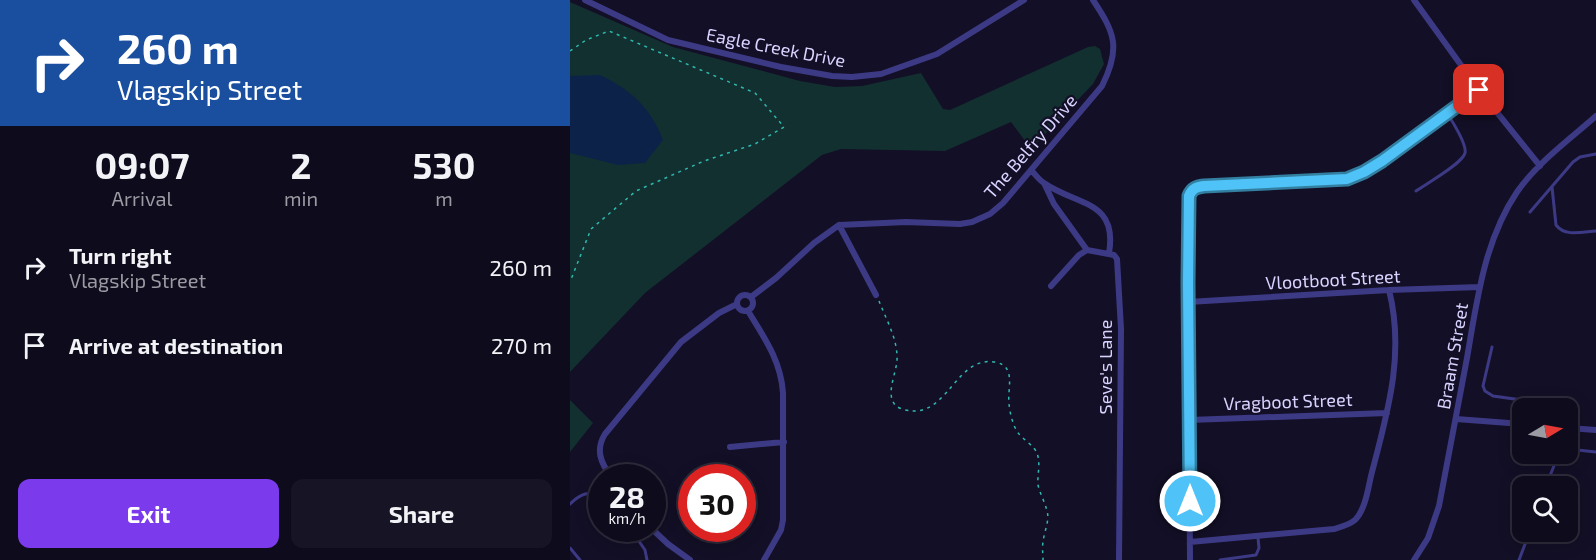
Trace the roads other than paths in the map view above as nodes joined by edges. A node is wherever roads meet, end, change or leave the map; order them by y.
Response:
1 (585, 0) edge
2 (1024, 0) edge
3 (1093, 0) edge
4 (1414, 0) edge
5 (1479, 90) junction
6 (1447, 113) junction
7 (1596, 116) edge
8 (1596, 154) edge
9 (1540, 166) junction
10 (1031, 170) junction
11 (1044, 183) junction
12 (1552, 187) junction
13 (1416, 190) dead end
14 (1530, 212) dead end
15 (839, 225) junction
16 (1596, 231) edge
17 (1088, 250) junction
18 (1109, 254) junction
19 (1051, 286) dead end
20 (1480, 287) junction
21 (1389, 290) junction
22 (876, 295) road end
23 (751, 297) junction
24 (1188, 302) junction
25 (737, 304) junction
26 (748, 311) junction
27 (1492, 347) dead end
28 (1512, 399) edge
29 (1388, 413) junction
30 (1456, 419) junction
31 (1189, 420) junction
32 (1512, 423) edge
33 (1578, 429) edge
34 (1596, 430) edge
35 (784, 442) junction
36 (730, 447) dead end
37 (1578, 450) edge
38 (1596, 452) edge
39 (603, 464) edge
40 (588, 493) edge
41 (570, 504) edge
42 (1258, 536) junction
43 (640, 542) edge
44 (666, 542) edge
45 (1190, 542) junction
46 (1526, 542) edge
47 (570, 548) edge
48 (580, 560) edge
49 (647, 560) edge
50 (690, 560) edge
51 (764, 560) edge
52 (1119, 560) edge
53 (1190, 560) edge
54 (1220, 560) edge
55 (1414, 560) edge
56 (1519, 560) edge

1 - 2 street, Eagle Creek Drive
3 - 10 street, The Belfry Drive
4 - 5 street
5 - 6 street
5 - 9 street
6 - 13 lane
6 - 24 street
7 - 9 street, Braam Street
8 - 12 lane
9 - 20 street, Braam Street
10 - 11 street
10 - 15 street, The Belfry Drive
11 - 17 street
11 - 18 street
12 - 14 lane
12 - 16 lane
15 - 22 street
15 - 23 street
17 - 18 street
17 - 19 street
18 - 52 street, Seve's Lane
20 - 21 street, Vlootboot Street
20 - 30 street, Braam Street
21 - 24 street, Vlootboot Street
21 - 29 street
23 - 25 street
23 - 26 street
24 - 31 street
25 - 26 street
25 - 39 street
26 - 35 street
27 - 28 lane
29 - 31 street, Vragboot Street
29 - 42 street
30 - 32 street
30 - 55 street, Braam Street
31 - 45 street
33 - 34 street
35 - 36 street
35 - 51 street
37 - 38 lane
40 - 41 lane
42 - 45 street
42 - 54 lane
43 - 49 lane
44 - 50 street
45 - 53 street
46 - 56 lane
47 - 48 lane

